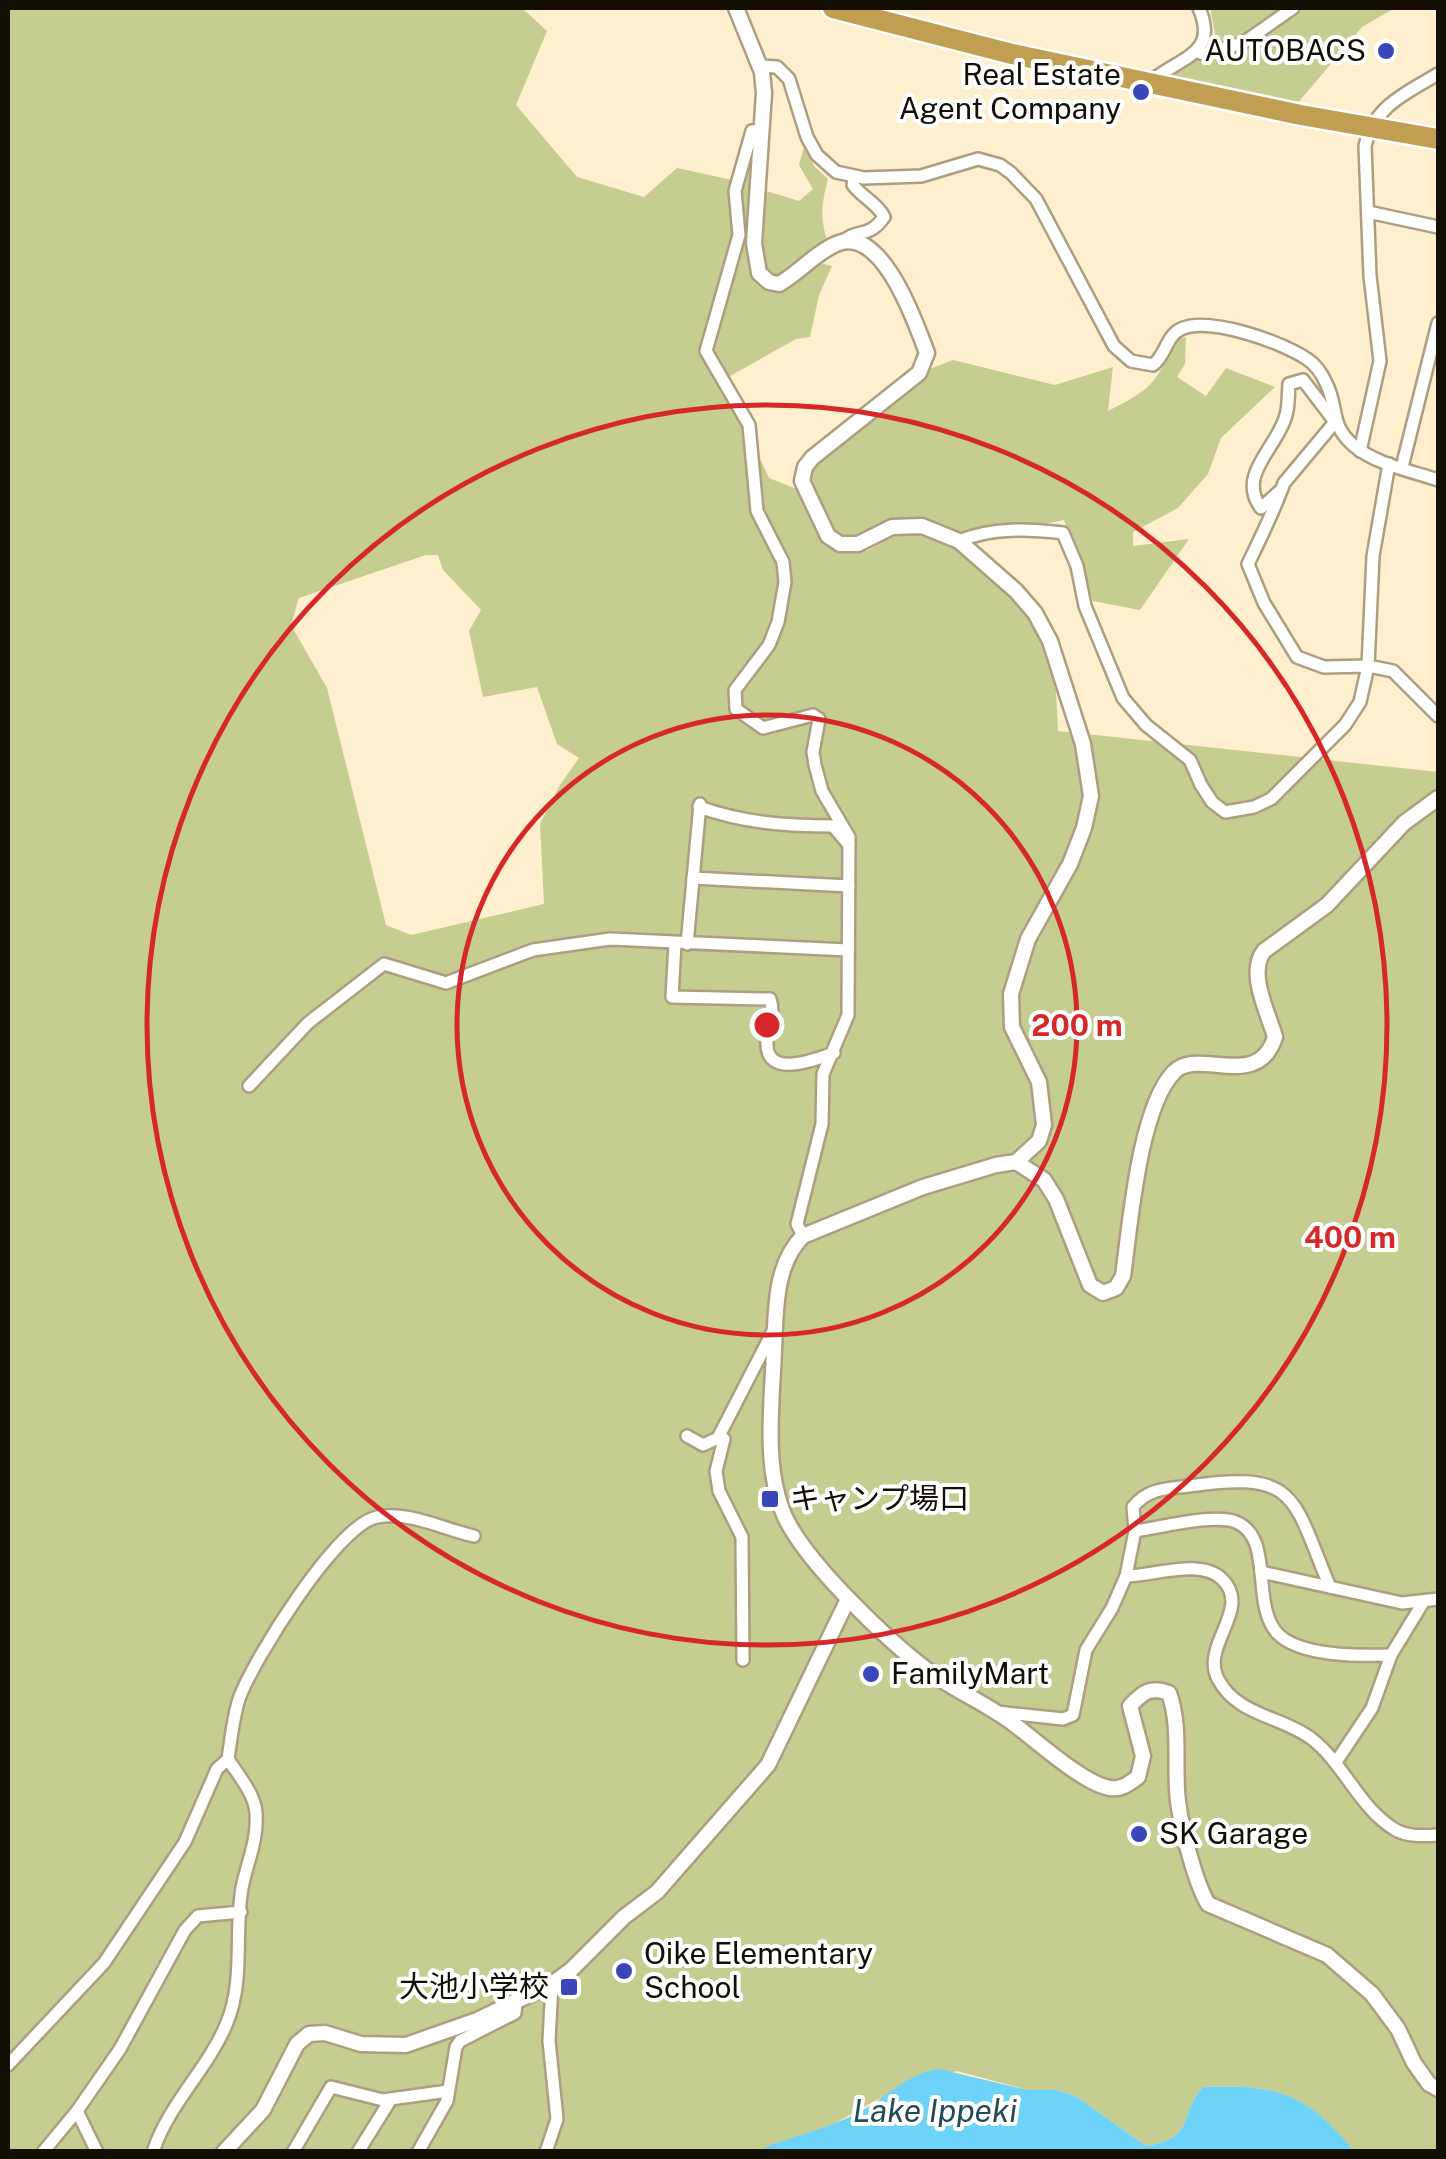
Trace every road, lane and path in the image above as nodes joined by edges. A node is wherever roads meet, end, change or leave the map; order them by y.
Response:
1 (736, 8) edge
2 (834, 8) edge
3 (1199, 8) edge
4 (1293, 8) edge
5 (886, 13) edge
6 (1198, 52) junction
7 (760, 66) junction
8 (1438, 74) edge
9 (1150, 82) junction
10 (1370, 127) junction
11 (762, 130) junction
12 (1438, 139) edge
13 (854, 177) junction
14 (1368, 212) junction
15 (1438, 227) edge
16 (843, 242) junction
17 (1438, 323) edge
18 (1335, 422) junction
19 (1360, 451) junction
20 (1396, 466) junction
21 (1438, 480) edge
22 (1282, 489) junction
23 (959, 540) junction
24 (1368, 666) junction
25 (1438, 716) edge
26 (1438, 798) edge
27 (849, 845) junction
28 (693, 878) junction
29 (849, 886) junction
30 (681, 944) junction
31 (848, 950) junction
32 (834, 1053) junction
33 (249, 1086) dead end
34 (1016, 1162) junction
35 (803, 1236) junction
36 (775, 1327) junction
37 (687, 1436) dead end
38 (718, 1438) junction
39 (1135, 1531) junction
40 (474, 1536) dead end
41 (1261, 1572) junction
42 (1126, 1576) junction
43 (1330, 1586) junction
44 (848, 1599) junction
45 (1438, 1600) edge
46 (1424, 1602) junction
47 (1391, 1655) junction
48 (743, 1660) dead end
49 (997, 1712) junction
50 (228, 1759) junction
51 (1336, 1762) junction
52 (1438, 1835) edge
53 (242, 1912) junction
54 (552, 1984) junction
55 (516, 2002) junction
56 (8, 2065) edge
57 (1438, 2089) edge
58 (448, 2091) junction
59 (391, 2099) junction
60 (77, 2111) junction
61 (43, 2152) edge
62 (98, 2152) edge
63 (153, 2152) edge
64 (224, 2152) edge
65 (293, 2152) edge
66 (358, 2152) edge
67 (418, 2152) edge
68 (546, 2152) edge

1 - 7 street
2 - 5 highway
3 - 6 street
4 - 6 street
5 - 9 highway
6 - 9 street
7 - 11 street
7 - 13 street
8 - 10 street
9 - 10 highway
10 - 12 highway
10 - 14 street
11 - 16 street
11 - 27 street
13 - 16 street
13 - 18 street
14 - 15 street
14 - 19 street
16 - 23 street
17 - 20 street
18 - 19 street
18 - 22 street
18 - 22 street
19 - 20 street
20 - 21 street
20 - 24 street
22 - 24 street
23 - 24 street
23 - 34 street
24 - 25 street
26 - 34 street
27 - 28 street
27 - 29 street
28 - 29 street
28 - 30 street
29 - 31 street
30 - 31 street
30 - 32 street
30 - 33 street
31 - 32 street
32 - 35 street
34 - 35 street
35 - 36 street
36 - 38 street
36 - 44 street
37 - 38 street
38 - 48 street
39 - 41 street
39 - 42 street
39 - 43 street
40 - 50 street
41 - 43 street
41 - 47 street
42 - 49 street
42 - 51 street
43 - 46 street
44 - 49 street
44 - 54 street
45 - 46 street
46 - 47 street
47 - 51 street
49 - 57 street
50 - 53 street
50 - 56 street
51 - 52 street
53 - 60 street
53 - 63 street
54 - 55 street
54 - 68 street
55 - 58 street
55 - 64 street
58 - 59 street
58 - 67 street
59 - 65 street
59 - 66 street
60 - 61 street
60 - 62 street

